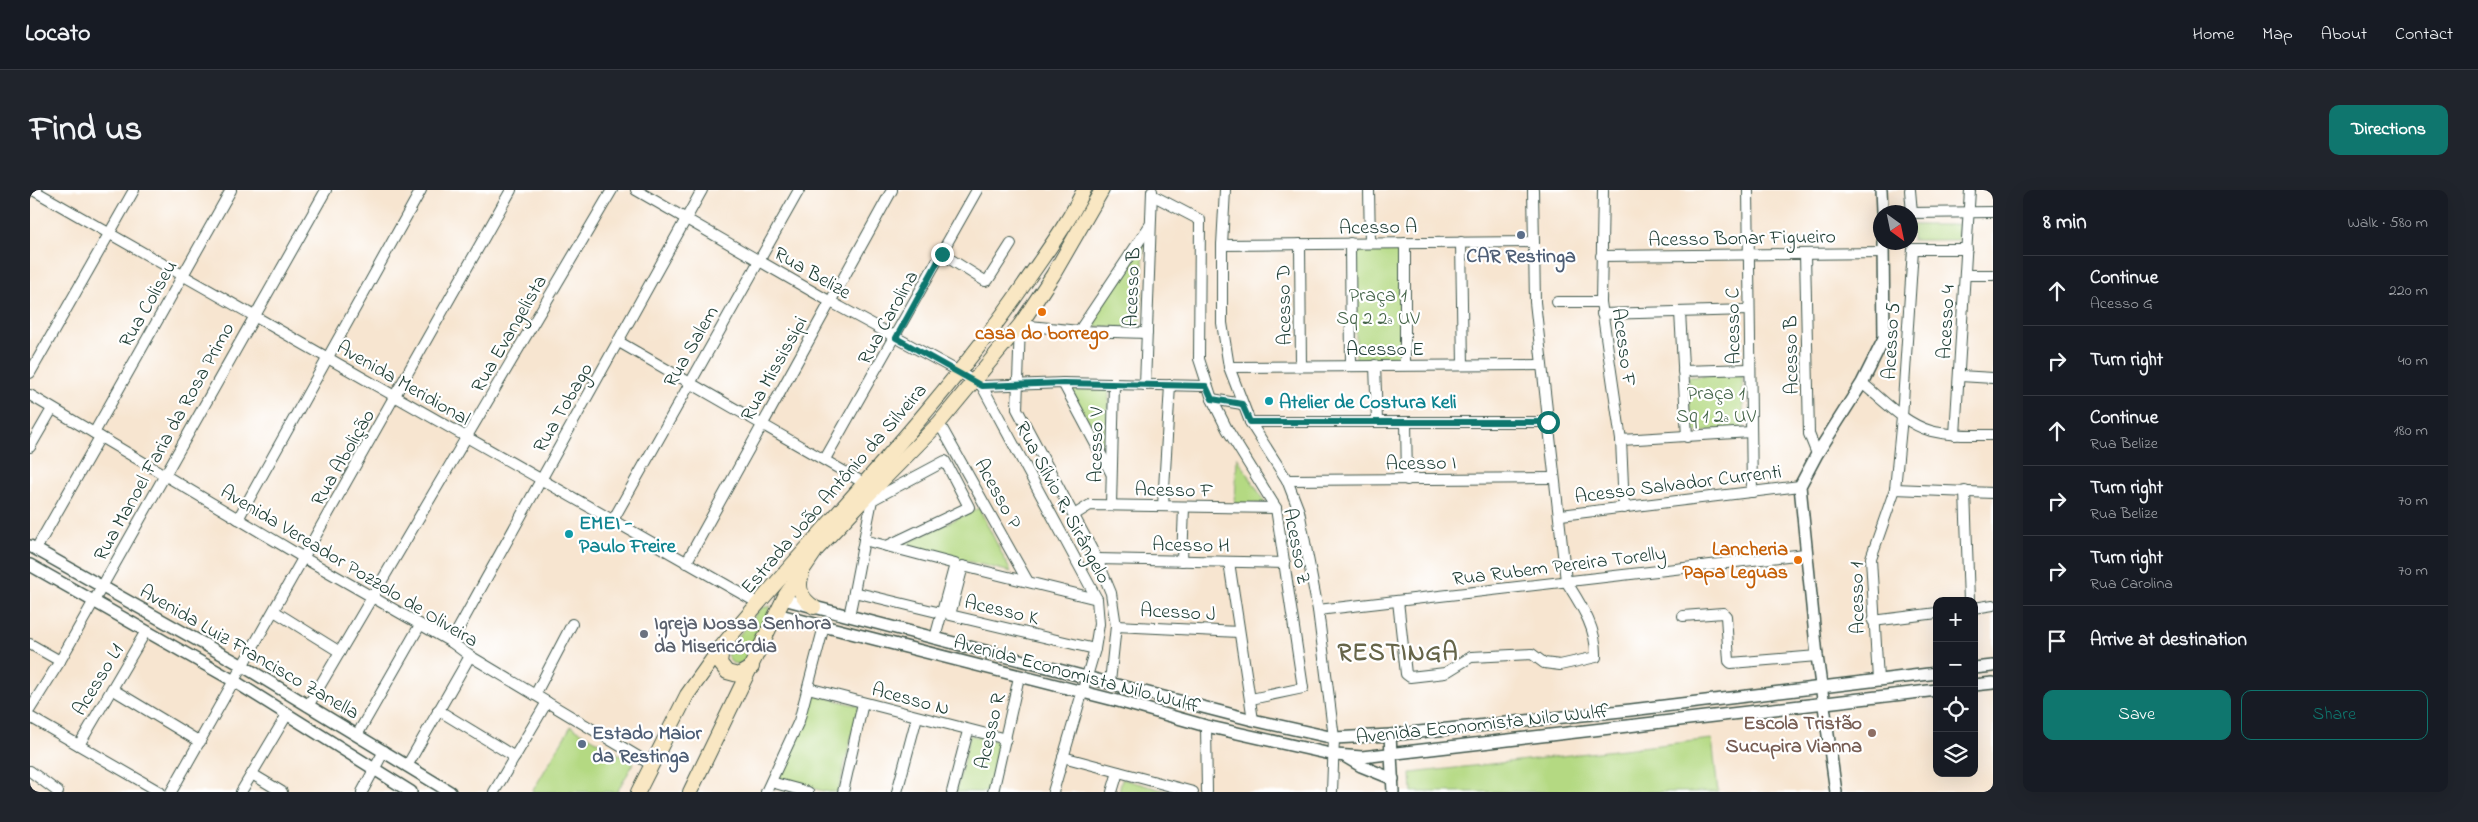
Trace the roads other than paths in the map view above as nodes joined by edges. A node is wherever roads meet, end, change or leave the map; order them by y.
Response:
1 (34, 190) edge
2 (134, 190) edge
3 (231, 190) edge
4 (326, 190) edge
5 (420, 190) edge
6 (512, 190) edge
7 (612, 190) edge
8 (636, 190) edge
9 (702, 190) edge
10 (799, 190) edge
11 (892, 190) edge
12 (977, 190) edge
13 (1102, 190) edge
14 (1225, 190) edge
15 (1369, 190) edge
16 (1533, 190) edge
17 (1603, 190) edge
18 (1748, 190) edge
19 (1881, 190) edge
20 (1910, 190) edge
21 (1970, 190) edge
22 (1084, 191) edge
23 (1152, 193) edge
24 (30, 197) edge
25 (1882, 205) edge
26 (1911, 205) edge
27 (1968, 211) junction
28 (1993, 212) edge
29 (1918, 213) edge
30 (686, 219) junction
31 (1150, 225) junction
32 (109, 233) junction
33 (1461, 242) junction
34 (1534, 242) junction
35 (1350, 243) junction
36 (1370, 243) junction
37 (1405, 243) junction
38 (1011, 244) dead end
39 (1222, 244) junction
40 (1300, 244) junction
41 (1873, 249) edge
42 (1967, 249) junction
43 (1883, 250) edge
44 (942, 254) junction
45 (1806, 254) junction
46 (1601, 256) junction
47 (1749, 256) junction
48 (759, 261) junction
49 (1965, 274) junction
50 (184, 275) junction
51 (1993, 275) edge
52 (828, 301) junction
53 (1557, 302) dead end
54 (1601, 302) junction
55 (1749, 310) junction
56 (1680, 312) junction
57 (1602, 314) junction
58 (254, 316) junction
59 (1001, 318) junction
60 (1020, 325) junction
61 (1079, 331) junction
62 (1147, 333) junction
63 (896, 338) junction
64 (619, 342) junction
65 (328, 358) junction
66 (1350, 365) junction
67 (1375, 365) junction
68 (1405, 365) junction
69 (1463, 365) junction
70 (1540, 365) junction
71 (1301, 366) junction
72 (1229, 367) junction
73 (1750, 369) junction
74 (1683, 371) junction
75 (960, 372) junction
76 (30, 373) edge
77 (1960, 376) junction
78 (1993, 378) edge
79 (980, 380) junction
80 (690, 382) junction
81 (1063, 383) junction
82 (1862, 383) junction
83 (1114, 384) junction
84 (1016, 385) junction
85 (1145, 385) junction
86 (1170, 385) junction
87 (1206, 386) junction
88 (30, 396) edge
89 (396, 396) junction
90 (1212, 399) junction
91 (1242, 404) junction
92 (52, 409) junction
93 (1902, 417) junction
94 (1377, 421) junction
95 (1250, 422) junction
96 (1406, 422) junction
97 (1548, 422) junction
98 (940, 423) junction
99 (762, 425) junction
100 (1751, 432) junction
101 (97, 435) junction
102 (1955, 435) junction
103 (1993, 435) edge
104 (1687, 437) junction
105 (467, 438) junction
106 (1620, 440) junction
107 (30, 447) edge
108 (1817, 454) junction
109 (826, 460) junction
110 (1112, 474) junction
111 (164, 475) junction
112 (1554, 478) junction
113 (541, 479) junction
114 (1288, 480) junction
115 (1407, 480) junction
116 (1800, 486) junction
117 (1894, 489) junction
118 (1965, 491) junction
119 (1752, 492) junction
120 (868, 493) junction
121 (1993, 493) edge
122 (1111, 505) junction
123 (1163, 506) junction
124 (1184, 507) junction
125 (1276, 508) junction
126 (1624, 508) junction
127 (1074, 515) junction
128 (1561, 515) junction
129 (238, 519) junction
130 (613, 520) junction
131 (864, 540) junction
132 (887, 546) junction
133 (33, 548) edge
134 (1805, 554) junction
135 (304, 558) junction
136 (1097, 559) junction
137 (1182, 561) junction
138 (1229, 562) junction
139 (686, 563) junction
140 (1285, 563) junction
141 (30, 565) edge
142 (959, 565) junction
143 (802, 573) junction
144 (1027, 580) junction
145 (1566, 581) junction
146 (101, 587) junction
147 (854, 592) junction
148 (1969, 597) edge
149 (373, 598) junction
150 (783, 599) junction
151 (1096, 599) junction
152 (94, 601) junction
153 (1398, 601) junction
154 (758, 603) junction
155 (1993, 605) edge
156 (814, 607) junction
157 (1978, 607) edge
158 (1318, 610) junction
159 (274, 611) junction
160 (941, 613) junction
161 (776, 614) junction
162 (1933, 614) edge
163 (849, 616) junction
164 (1684, 616) dead end
165 (1873, 621) junction
166 (572, 624) dead end
167 (420, 626) junction
168 (824, 626) junction
169 (1116, 626) junction
170 (146, 631) junction
171 (1240, 632) junction
172 (935, 638) junction
173 (451, 642) junction
174 (30, 644) edge
175 (722, 646) junction
176 (1095, 649) junction
177 (340, 652) junction
178 (470, 656) junction
179 (1817, 656) junction
180 (60, 661) junction
181 (243, 666) junction
182 (753, 666) junction
183 (1993, 666) edge
184 (1978, 668) edge
185 (1933, 673) edge
186 (1912, 676) junction
187 (1018, 677) junction
188 (1086, 677) junction
189 (1878, 680) junction
190 (234, 681) junction
191 (1110, 682) junction
192 (1993, 683) edge
193 (1978, 685) edge
194 (808, 688) junction
195 (1821, 688) junction
196 (112, 689) junction
197 (1933, 691) edge
198 (1082, 692) junction
199 (1914, 693) junction
200 (535, 695) junction
201 (1251, 699) junction
202 (547, 702) junction
203 (864, 703) junction
204 (1824, 703) junction
205 (308, 706) junction
206 (30, 709) edge
207 (438, 710) junction
208 (288, 713) junction
209 (30, 717) edge
210 (917, 717) junction
211 (1252, 720) junction
212 (1206, 726) junction
213 (968, 731) junction
214 (357, 734) junction
215 (1390, 735) junction
216 (1334, 738) junction
217 (1006, 739) junction
218 (200, 742) junction
219 (79, 745) junction
220 (384, 751) junction
221 (1391, 754) junction
222 (1340, 755) junction
223 (515, 757) junction
224 (1063, 757) junction
225 (652, 765) junction
226 (407, 766) junction
227 (375, 770) junction
228 (30, 771) edge
229 (1118, 772) junction
230 (252, 774) junction
231 (1393, 779) junction
232 (771, 782) junction
233 (1182, 790) edge
234 (58, 792) edge
235 (160, 792) edge
236 (171, 792) edge
237 (241, 792) edge
238 (282, 792) edge
239 (362, 792) edge
240 (411, 792) edge
241 (450, 792) edge
242 (494, 792) edge
243 (638, 792) edge
244 (690, 792) edge
245 (766, 792) edge
246 (808, 792) edge
247 (843, 792) edge
248 (897, 792) edge
249 (952, 792) edge
250 (993, 792) edge
251 (1054, 792) edge
252 (1112, 792) edge
253 (1193, 792) edge
254 (1207, 792) edge
255 (1332, 792) edge
256 (1393, 792) edge
257 (1836, 792) edge

1 - 24 street
1 - 32 street, Avenida Meridional
2 - 32 street
3 - 50 street, Rua Coliseu
4 - 58 street, Rua Manoel Faria da Rosa Primo
5 - 65 street
6 - 89 street, Rua Abolição
7 - 105 street, Rua Evangelista
8 - 30 street, Rua Belize
9 - 30 street, Rua Tobago
10 - 48 street, Rua Salem
11 - 52 street, Rua Mississipi
12 - 44 street, Rua Carolina
13 - 60 main road, Estrada João Antônio da Silveira
14 - 39 street
15 - 36 street
16 - 34 street
17 - 46 street, Acesso F
18 - 47 street, Acesso C
19 - 25 street
20 - 26 street
21 - 27 street, Acesso 4
22 - 59 main road, Estrada João Antônio da Silveira
23 - 31 street, Acesso B
23 - 87 street, Acesso Z
27 - 28 street
27 - 29 street
27 - 42 street, Acesso 4
30 - 48 street, Rua Belize
30 - 64 street, Rua Tobago
31 - 61 street
31 - 62 street, Acesso B
32 - 50 street, Avenida Meridional
32 - 76 street
33 - 34 street, Acesso A
33 - 37 street, Acesso A
33 - 69 street
34 - 70 street
35 - 36 street, Acesso A
35 - 40 street, Acesso A
35 - 66 street
36 - 37 street, Acesso A
37 - 68 street
38 - 44 street
39 - 40 street, Acesso A
39 - 72 street
40 - 71 street, Acesso D
41 - 45 street, Acesso Bonar Figueiro
42 - 49 street, Acesso 4
42 - 93 street, Acesso 5
43 - 82 street
44 - 63 street, Rua Carolina
45 - 47 street, Acesso Bonar Figueiro
45 - 108 street, Acesso B
46 - 47 street, Acesso Bonar Figueiro
46 - 54 street, Acesso F
47 - 55 street, Acesso C
48 - 52 street, Rua Belize
48 - 80 street, Rua Salem
49 - 51 street
49 - 77 street, Acesso 4
50 - 58 street, Avenida Meridional
50 - 101 street, Rua Coliseu
52 - 63 street, Rua Belize
52 - 99 street, Rua Mississipi
53 - 54 street
54 - 57 street, Acesso F
55 - 56 street
55 - 73 street, Acesso C
56 - 57 street
56 - 74 street
57 - 106 street, Acesso F
58 - 65 street, Avenida Meridional
58 - 111 street, Rua Manoel Faria da Rosa Primo
59 - 75 main road, Estrada João Antônio da Silveira
59 - 79 main road
60 - 61 street
60 - 79 main road, Estrada João Antônio da Silveira
60 - 84 street
61 - 62 street
62 - 85 street, Acesso B
63 - 75 street, Rua Belize
63 - 109 street, Rua Carolina
64 - 80 street
64 - 113 street, Rua Tobago
65 - 89 street, Avenida Meridional
65 - 129 street
66 - 67 street, Acesso E
66 - 71 street, Acesso E
67 - 68 street, Acesso E
67 - 94 street
68 - 69 street, Acesso E
69 - 70 street, Acesso E
70 - 97 street
71 - 72 street, Acesso E
72 - 91 street
73 - 74 street
73 - 100 street, Acesso C
74 - 104 street
75 - 79 street, Rua Belize
75 - 120 main road, Estrada João Antônio da Silveira
77 - 78 street
77 - 102 street, Acesso 4
79 - 84 street
79 - 98 main road, Estrada João Antônio da Silveira
79 - 151 street, Rua Sílvio R. Sirângelo
80 - 99 street
80 - 130 street, Rua Salem
81 - 83 street
81 - 84 street
81 - 110 street
82 - 93 street
82 - 108 street
83 - 85 street
83 - 110 street, Acesso V
84 - 127 street
85 - 86 street
86 - 87 street
86 - 123 street
87 - 90 street, Acesso Z
88 - 92 street, Avenida Vereador Pozzolo de Oliveira
89 - 105 street, Avenida Meridional
89 - 135 street, Rua Abolição
90 - 91 street
90 - 125 street, Acesso Z
91 - 95 street
92 - 101 street, Avenida Vereador Pozzolo de Oliveira
92 - 107 street
93 - 102 street
93 - 117 street, Acesso 5
94 - 95 street
94 - 96 street
95 - 114 street
96 - 97 street
96 - 115 street
97 - 112 street
98 - 120 main road, Estrada João Antônio da Silveira
98 - 144 street, Acesso P
99 - 109 street
99 - 139 street, Rua Mississipi
100 - 104 street
100 - 119 street, Acesso C
101 - 111 street, Avenida Vereador Pozzolo de Oliveira
101 - 133 street, Rua Coliseu
102 - 103 street
104 - 106 street
105 - 113 street, Avenida Meridional
105 - 149 street, Rua Evangelista
106 - 126 street, Acesso F
108 - 116 street
109 - 120 street
110 - 122 street, Acesso V
111 - 129 street, Avenida Vereador Pozzolo de Oliveira
111 - 146 street, Rua Manoel Faria da Rosa Primo
112 - 115 street, Acesso I
112 - 128 street
113 - 130 street, Avenida Meridional
113 - 173 street, Rua Tobago
114 - 115 street, Acesso I
114 - 158 street
116 - 119 street, Acesso Salvador Currenti
116 - 134 street
117 - 118 street
117 - 165 street, Acesso 1
118 - 121 street
118 - 148 street
119 - 126 street, Acesso Salvador Currenti
120 - 131 street
120 - 132 street
120 - 143 main road, Estrada João Antônio da Silveira
120 - 154 main road, Estrada João Antônio da Silveira
122 - 123 street, Acesso F
122 - 127 street, Acesso F
123 - 124 street, Acesso F
124 - 125 street, Acesso F
124 - 137 street
125 - 140 street, Acesso Z
126 - 128 street, Acesso Salvador Currenti
127 - 136 street
128 - 145 street
129 - 135 street, Avenida Vereador Pozzolo de Oliveira
130 - 139 street, Avenida Meridional
131 - 132 street
131 - 147 street
132 - 142 street
133 - 146 street, Avenida Luiz Francisco Zanella
134 - 145 street, Rua Rubem Pereira Torelly
134 - 179 street
135 - 149 street, Avenida Vereador Pozzolo de Oliveira
135 - 159 street, Rua Abolição
136 - 137 street, Acesso H
136 - 169 street
137 - 138 street, Acesso H
138 - 140 street, Acesso H
138 - 171 street
139 - 154 street, Avenida Meridional
140 - 201 street, Acesso Z
141 - 152 street, Avenida Luiz Francisco Zanella
142 - 144 street
142 - 160 street, Acesso K
142 - 176 street, Acesso K
143 - 150 main road, Estrada João Antônio da Silveira
143 - 156 main road
144 - 151 street
145 - 153 street, Rua Rubem Pereira Torelly
145 - 153 street
146 - 152 street, Rua Manoel Faria da Rosa Primo
146 - 181 street, Avenida Luiz Francisco Zanella
147 - 160 street
147 - 163 street
149 - 167 street, Avenida Vereador Pozzolo de Oliveira
149 - 177 street, Rua Evangelista
150 - 154 main road
150 - 156 street, Avenida Economista Nilo Wulff
150 - 161 main road, Estrada João Antônio da Silveira
151 - 176 street, Rua Sílvio R. Sirângelo
152 - 170 street, Avenida Luiz Francisco Zanella
152 - 180 street, Rua Manoel Faria da Rosa Primo
153 - 158 street, Rua Rubem Pereira Torelly
154 - 175 main road, Estrada João Antônio da Silveira
155 - 157 street
156 - 163 street, Avenida Economista Nilo Wulff
158 - 216 street
159 - 177 street
159 - 181 street, Rua Abolição
160 - 172 street, Acesso K
161 - 168 street, Avenida Economista Nilo Wulff
161 - 182 main road, Estrada João Antônio da Silveira
162 - 165 street
163 - 172 street, Avenida Economista Nilo Wulff
164 - 179 street
165 - 189 street, Acesso 1
166 - 200 street
167 - 173 street, Avenida Vereador Pozzolo de Oliveira
167 - 214 street
168 - 187 street, Avenida Economista Nilo Wulff
168 - 194 street
169 - 171 street, Acesso J
169 - 191 street
170 - 190 street, Avenida Luiz Francisco Zanella
170 - 196 street, Acesso L1
171 - 201 street
172 - 188 street, Avenida Economista Nilo Wulff
173 - 178 street, Avenida Vereador Pozzolo de Oliveira
174 - 180 street
175 - 182 main road
175 - 225 main road, Estrada João Antônio da Silveira
176 - 188 street, Rua Sílvio R. Sirângelo
177 - 205 street, Rua Evangelista
178 - 200 street, Avenida Vereador Pozzolo de Oliveira
178 - 207 street
179 - 195 street
180 - 206 street, Rua Manoel Faria da Rosa Primo
181 - 190 street, Rua Abolição
181 - 205 street, Avenida Luiz Francisco Zanella
182 - 244 main road, Estrada João Antônio da Silveira
183 - 184 street
185 - 186 street, Avenida Economista Nilo Wulff
186 - 189 street, Avenida Economista Nilo Wulff
186 - 199 street
187 - 198 street, Avenida Economista Nilo Wulff
187 - 217 street, Acesso R
188 - 191 street, Avenida Economista Nilo Wulff
188 - 198 street, Rua Sílvio R. Sirângelo
189 - 195 street, Avenida Economista Nilo Wulff
190 - 208 street, Avenida Luiz Francisco Zanella
190 - 218 street, Rua Abolição
191 - 211 street, Avenida Economista Nilo Wulff
192 - 193 street
194 - 203 street, Acesso N
194 - 232 street
195 - 204 street
195 - 215 street, Avenida Economista Nilo Wulff
196 - 218 street
196 - 219 street, Acesso L1
197 - 199 street, Avenida Economista Nilo Wulff
198 - 212 street, Avenida Economista Nilo Wulff
198 - 224 street, Rua Sílvio R. Sirângelo
199 - 204 street, Avenida Economista Nilo Wulff
200 - 202 street, Avenida Vereador Pozzolo de Oliveira
201 - 211 street
202 - 223 street
202 - 225 street, Avenida Vereador Pozzolo de Oliveira
203 - 210 street, Acesso N
203 - 247 street
204 - 221 street, Avenida Economista Nilo Wulff
204 - 257 street
205 - 214 street, Avenida Luiz Francisco Zanella
207 - 223 street
207 - 226 street
208 - 227 street, Avenida Luiz Francisco Zanella
208 - 230 street
209 - 219 street
210 - 213 street, Acesso N
210 - 248 street
211 - 216 street, Avenida Economista Nilo Wulff
212 - 222 street, Avenida Economista Nilo Wulff
212 - 254 street
213 - 217 street, Acesso N
213 - 249 street
214 - 220 street, Avenida Luiz Francisco Zanella
215 - 216 street, Avenida Economista Nilo Wulff
215 - 221 street
216 - 222 street
217 - 250 street, Acesso R
218 - 236 street, Rua Abolição
219 - 235 street
220 - 226 street, Avenida Luiz Francisco Zanella
220 - 227 street
221 - 222 street, Avenida Economista Nilo Wulff
221 - 231 street
222 - 231 street
222 - 255 street
223 - 242 street
224 - 229 street
224 - 251 street, Rua Sílvio R. Sirângelo
225 - 243 main road, Estrada João Antônio da Silveira
226 - 241 street, Avenida Luiz Francisco Zanella
227 - 239 street
227 - 240 street, Avenida Luiz Francisco Zanella
228 - 234 street
229 - 233 street
229 - 252 street
230 - 237 street
230 - 238 street
231 - 256 street
232 - 245 street
232 - 246 street
233 - 253 street

